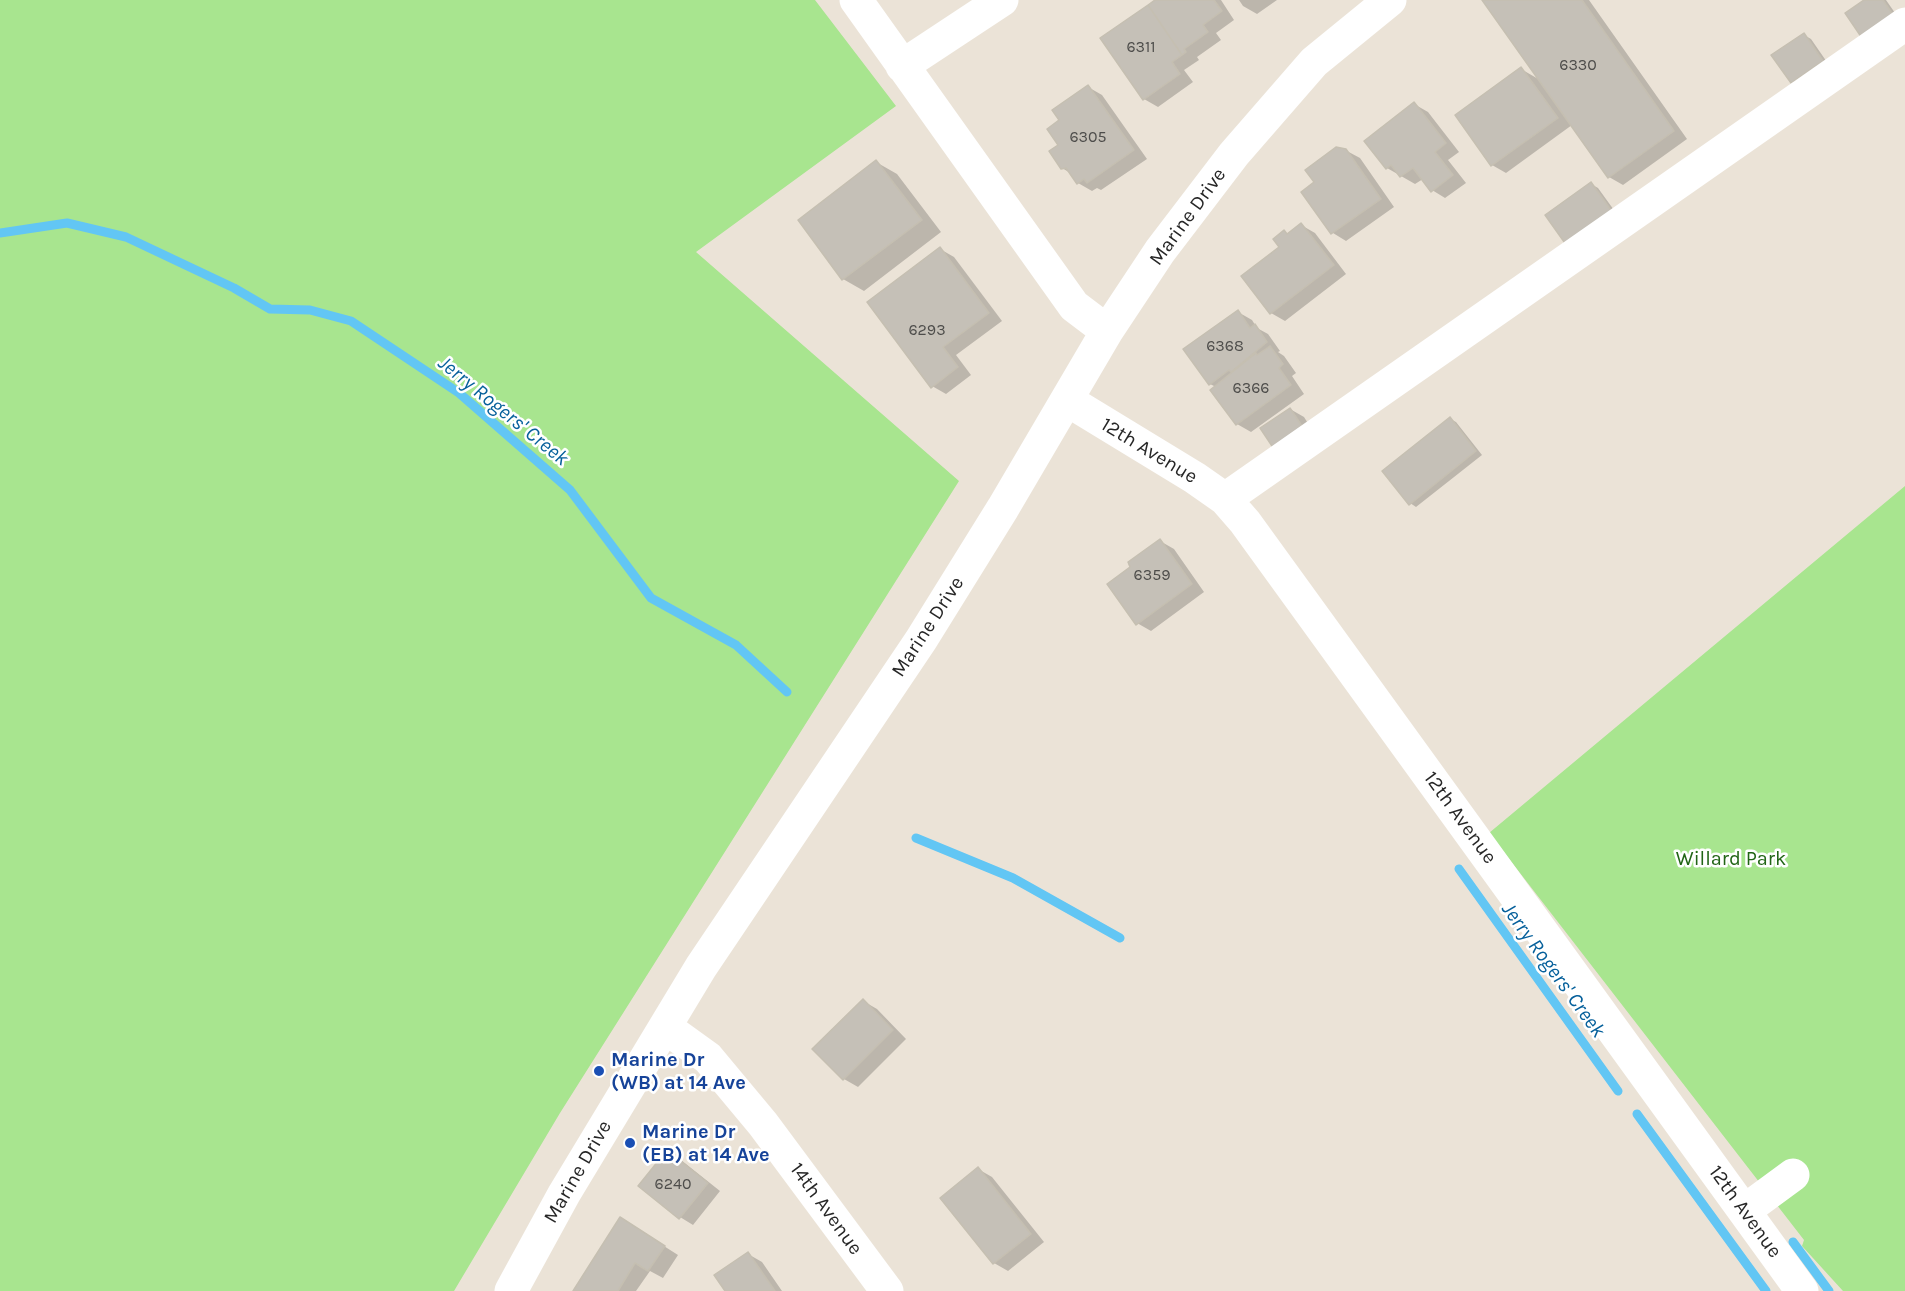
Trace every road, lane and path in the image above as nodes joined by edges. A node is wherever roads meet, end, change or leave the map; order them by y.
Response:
1 (856, 0) edge
2 (1002, 0) edge
3 (1390, 0) edge
4 (1905, 24) edge
5 (902, 66) junction
6 (1107, 331) junction
7 (1067, 400) junction
8 (1225, 499) junction
9 (665, 1027) junction
10 (1793, 1175) dead end
11 (1744, 1211) junction
12 (511, 1291) edge
13 (887, 1291) edge
14 (1802, 1291) edge

1 - 5 street
2 - 5 street
3 - 6 street, Marine Drive
4 - 8 street
5 - 6 street
6 - 7 street, Marine Drive
7 - 8 street, 12th Avenue
7 - 9 street, Marine Drive
8 - 11 street, 12th Avenue
9 - 12 street, Marine Drive
9 - 13 street, 14th Avenue
10 - 11 street
11 - 14 street, 12th Avenue

